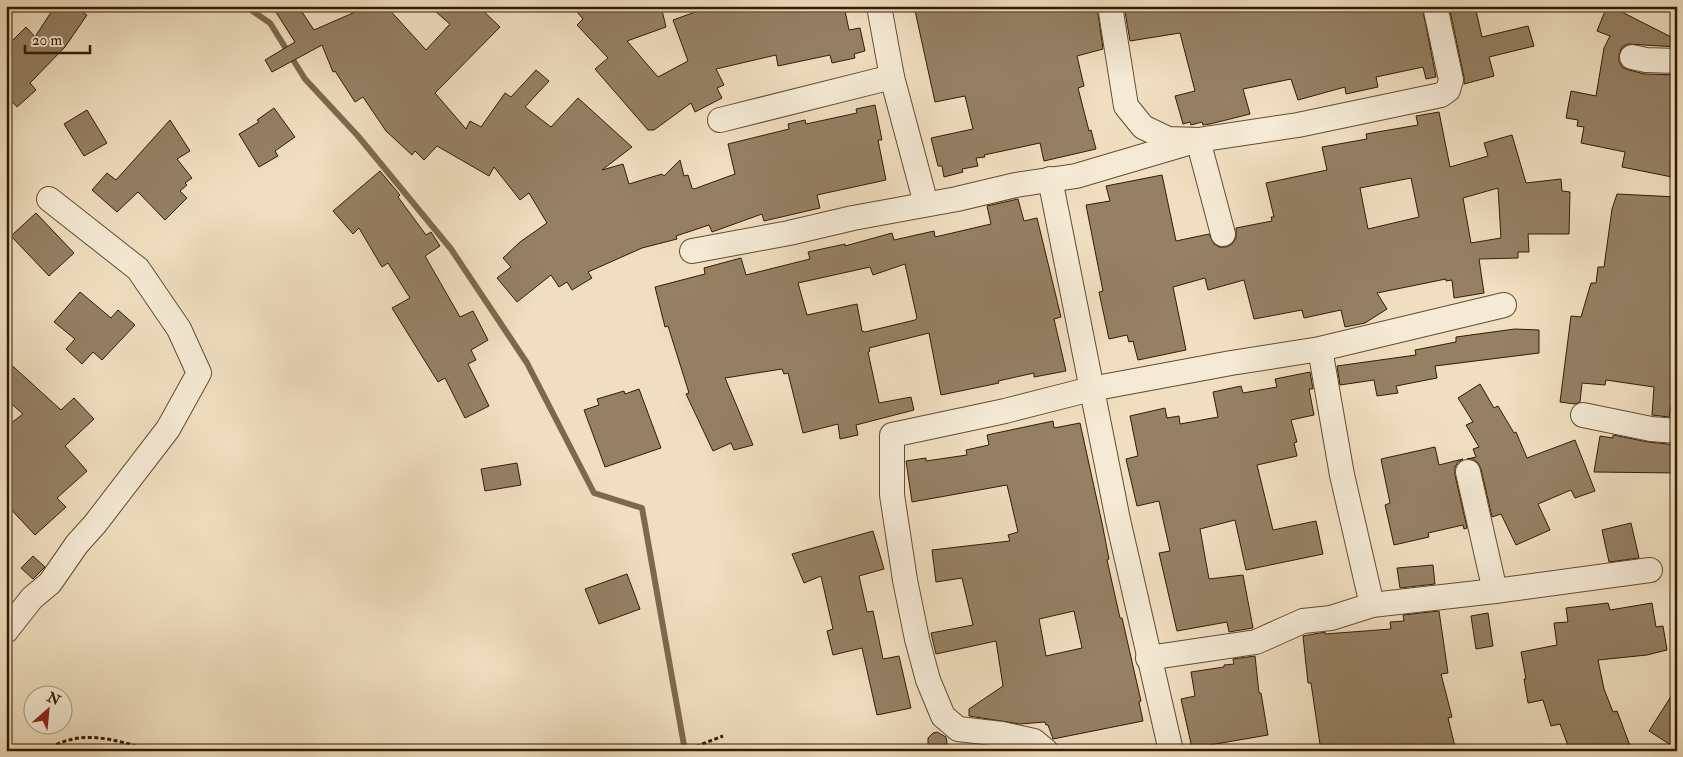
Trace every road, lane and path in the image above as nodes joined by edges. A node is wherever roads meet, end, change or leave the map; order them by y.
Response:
1 (879, 6) edge
2 (1110, 6) edge
3 (1435, 6) edge
4 (1632, 57) dead end
5 (1677, 61) edge
6 (892, 77) junction
7 (720, 120) dead end
8 (1198, 140) junction
9 (1050, 179) junction
10 (49, 199) dead end
11 (926, 204) junction
12 (1223, 234) dead end
13 (692, 251) dead end
14 (1504, 305) dead end
15 (1320, 349) junction
16 (1091, 389) junction
17 (1583, 415) dead end
18 (1677, 431) edge
19 (1468, 472) dead end
20 (1650, 570) dead end
21 (1495, 591) junction
22 (1372, 605) junction
23 (6, 631) edge
24 (1148, 658) junction
25 (723, 736) dead end
26 (45, 751) edge
27 (152, 751) edge
28 (684, 751) edge
29 (1046, 751) edge
30 (1171, 751) edge

1 - 6 street
2 - 8 street
3 - 8 street
4 - 5 street
6 - 7 street
6 - 11 street
8 - 9 street
8 - 12 street
9 - 11 street
9 - 16 street
10 - 23 street
11 - 13 street
14 - 15 street
15 - 16 street
15 - 22 street
16 - 24 street
16 - 29 street
17 - 18 street
19 - 21 street
20 - 21 street
21 - 22 street
22 - 24 street
24 - 30 street
25 - 28 path
26 - 27 path

